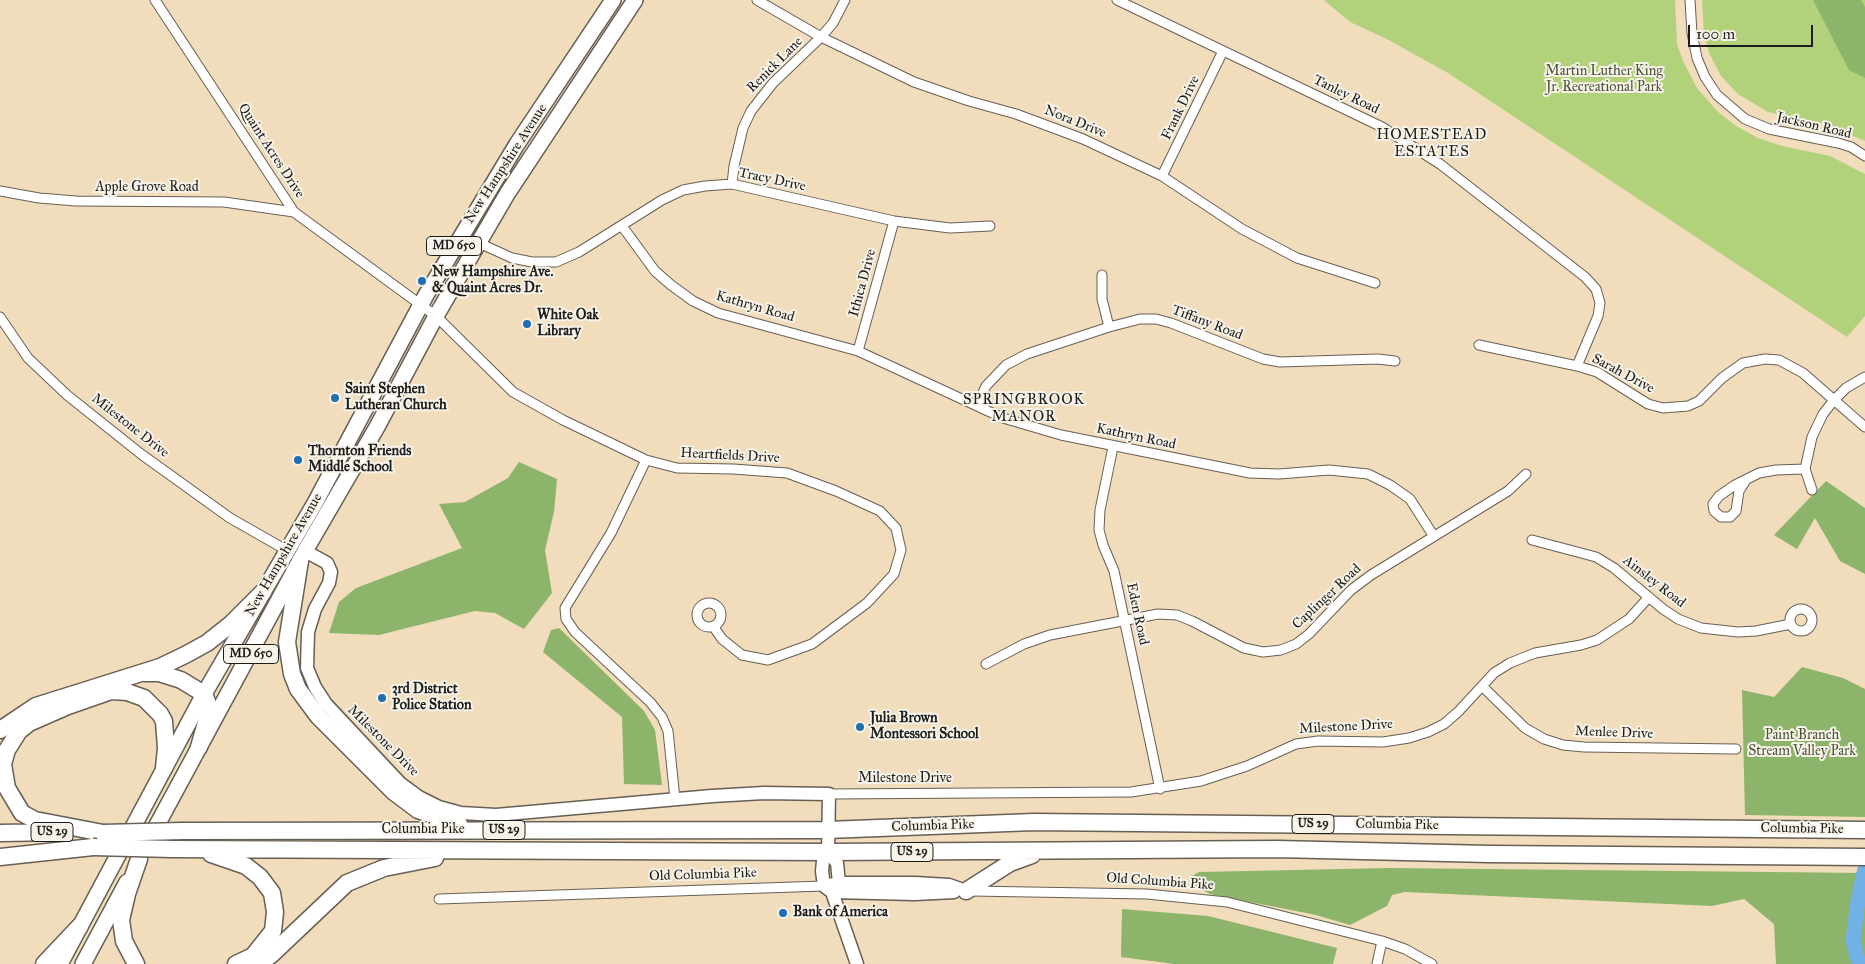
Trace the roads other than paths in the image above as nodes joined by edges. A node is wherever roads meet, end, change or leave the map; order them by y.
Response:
1 (154, 0) edge
2 (614, 0) edge
3 (635, 0) edge
4 (757, 0) edge
5 (845, 0) edge
6 (1117, 0) edge
7 (1690, 0) edge
8 (821, 37) junction
9 (1223, 51) junction
10 (524, 134) junction
11 (539, 144) junction
12 (1865, 156) edge
13 (1162, 176) junction
14 (732, 184) junction
15 (0, 191) edge
16 (294, 212) junction
17 (894, 221) junction
18 (622, 226) junction
19 (990, 226) dead end
20 (479, 243) junction
21 (1102, 275) dead end
22 (1375, 283) dead end
23 (420, 304) junction
24 (436, 316) junction
25 (0, 317) edge
26 (1110, 327) junction
27 (1479, 346) dead end
28 (858, 351) junction
29 (1394, 361) dead end
30 (1577, 366) junction
31 (1865, 377) edge
32 (1834, 400) junction
33 (978, 404) junction
34 (1865, 427) edge
35 (1113, 447) junction
36 (646, 460) junction
37 (1805, 468) junction
38 (1526, 474) dead end
39 (1746, 480) dead end
40 (1812, 490) dead end
41 (1433, 535) junction
42 (1532, 540) dead end
43 (298, 554) junction
44 (263, 592) junction
45 (1648, 598) junction
46 (1125, 619) junction
47 (1791, 624) dead end
48 (714, 626) dead end
49 (986, 664) dead end
50 (136, 674) junction
51 (1482, 686) junction
52 (204, 694) junction
53 (0, 730) edge
54 (199, 747) junction
55 (1736, 749) dead end
56 (164, 768) junction
57 (1160, 788) junction
58 (829, 794) junction
59 (675, 800) junction
60 (999, 823) junction
61 (481, 830) junction
62 (827, 830) junction
63 (1865, 830) edge
64 (0, 833) edge
65 (103, 833) junction
66 (93, 847) junction
67 (0, 848) edge
68 (179, 849) junction
69 (495, 850) junction
70 (1044, 850) junction
71 (828, 852) junction
72 (997, 852) junction
73 (0, 857) edge
74 (1865, 858) edge
75 (139, 859) junction
76 (832, 887) junction
77 (972, 887) junction
78 (439, 899) dead end
79 (80, 926) junction
80 (1382, 941) junction
81 (44, 964) edge
82 (60, 964) edge
83 (83, 964) edge
84 (136, 964) edge
85 (236, 964) edge
86 (258, 964) edge
87 (857, 964) edge
88 (1377, 964) edge
89 (1432, 964) edge

1 - 16 street, Quaint Acres Drive
2 - 10 main road, New Hampshire Avenue / MD 650
3 - 11 main road, New Hampshire Avenue / MD 650
4 - 8 street, Nora Drive
5 - 8 street, Renick Lane
6 - 9 street, Tanley Road
7 - 12 street, Jackson Road
8 - 13 street, Nora Drive
8 - 14 street, Renick Lane
9 - 13 street, Frank Drive
9 - 30 street, Tanley Road
10 - 11 main road
10 - 23 main road, New Hampshire Avenue / MD 650
11 - 20 main road, New Hampshire Avenue / MD 650
13 - 22 street, Nora Drive
14 - 17 street, Tracy Drive
14 - 18 street, Tracy Drive
15 - 16 street, Apple Grove Road
16 - 23 street, Quaint Acres Drive
17 - 19 street, Tracy Drive
17 - 28 street, Ithica Drive
18 - 20 street, Tracy Drive
18 - 28 street, Kathryn Road
20 - 24 main road, New Hampshire Avenue / MD 650
21 - 26 street
23 - 24 street, Heartfields Drive
23 - 43 main road, New Hampshire Avenue / MD 650
24 - 36 street, Heartfields Drive
24 - 43 main road, New Hampshire Avenue / MD 650
25 - 43 street, Milestone Drive
26 - 29 street, Tiffany Road
26 - 33 street, Tiffany Road
27 - 30 street, Sarah Drive
28 - 33 street, Kathryn Road
30 - 32 street, Sarah Drive
31 - 32 street
32 - 34 street, Sarah Drive
32 - 37 street
33 - 35 street, Kathryn Road
35 - 41 street, Kathryn Road
35 - 46 street, Eden Road
36 - 48 street, Heartfields Drive
36 - 59 street
37 - 39 street
37 - 40 street
38 - 41 street, Caplinger Road
41 - 46 street, Caplinger Road
42 - 45 street, Ainsley Road
43 - 44 main road, New Hampshire Avenue / MD 650
43 - 54 main road, New Hampshire Avenue / MD 650
43 - 59 street, Milestone Drive
43 - 61 highway
44 - 50 highway
44 - 52 main road, New Hampshire Avenue / MD 650
45 - 47 street, Ainsley Road
45 - 51 street, Milestone Drive
46 - 49 street, Caplinger Road
46 - 57 street, Eden Road
50 - 52 highway
50 - 53 highway
51 - 55 street, Menlee Drive
51 - 57 street, Milestone Drive
52 - 54 highway
52 - 56 main road, New Hampshire Avenue / MD 650
54 - 75 main road, New Hampshire Avenue / MD 650
56 - 65 highway
56 - 79 main road, New Hampshire Avenue / MD 650
57 - 58 street, Milestone Drive
58 - 59 street, Milestone Drive
58 - 62 street
60 - 62 highway, Columbia Pike / US 29
60 - 63 highway, Columbia Pike / US 29
60 - 72 highway
61 - 62 highway, Columbia Pike / US 29
61 - 65 highway, Columbia Pike / US 29, bridge
62 - 71 street
64 - 65 highway, Columbia Pike / US 29
66 - 67 highway, Columbia Pike / US 29
66 - 68 highway, Columbia Pike / US 29, bridge
66 - 73 highway
68 - 69 highway, Columbia Pike / US 29
68 - 85 highway
69 - 71 highway, Columbia Pike / US 29
69 - 86 highway
70 - 72 highway, Columbia Pike / US 29
70 - 74 highway, Columbia Pike / US 29
70 - 77 highway
71 - 72 highway, Columbia Pike / US 29
71 - 76 street
72 - 77 highway
75 - 83 main road, New Hampshire Avenue / MD 650
75 - 84 highway
76 - 77 street, Old Columbia Pike
76 - 78 street, Old Columbia Pike
76 - 87 street
77 - 80 street, Old Columbia Pike
79 - 81 highway
79 - 82 main road, New Hampshire Avenue / MD 650
80 - 88 street
80 - 89 street, Old Columbia Pike

